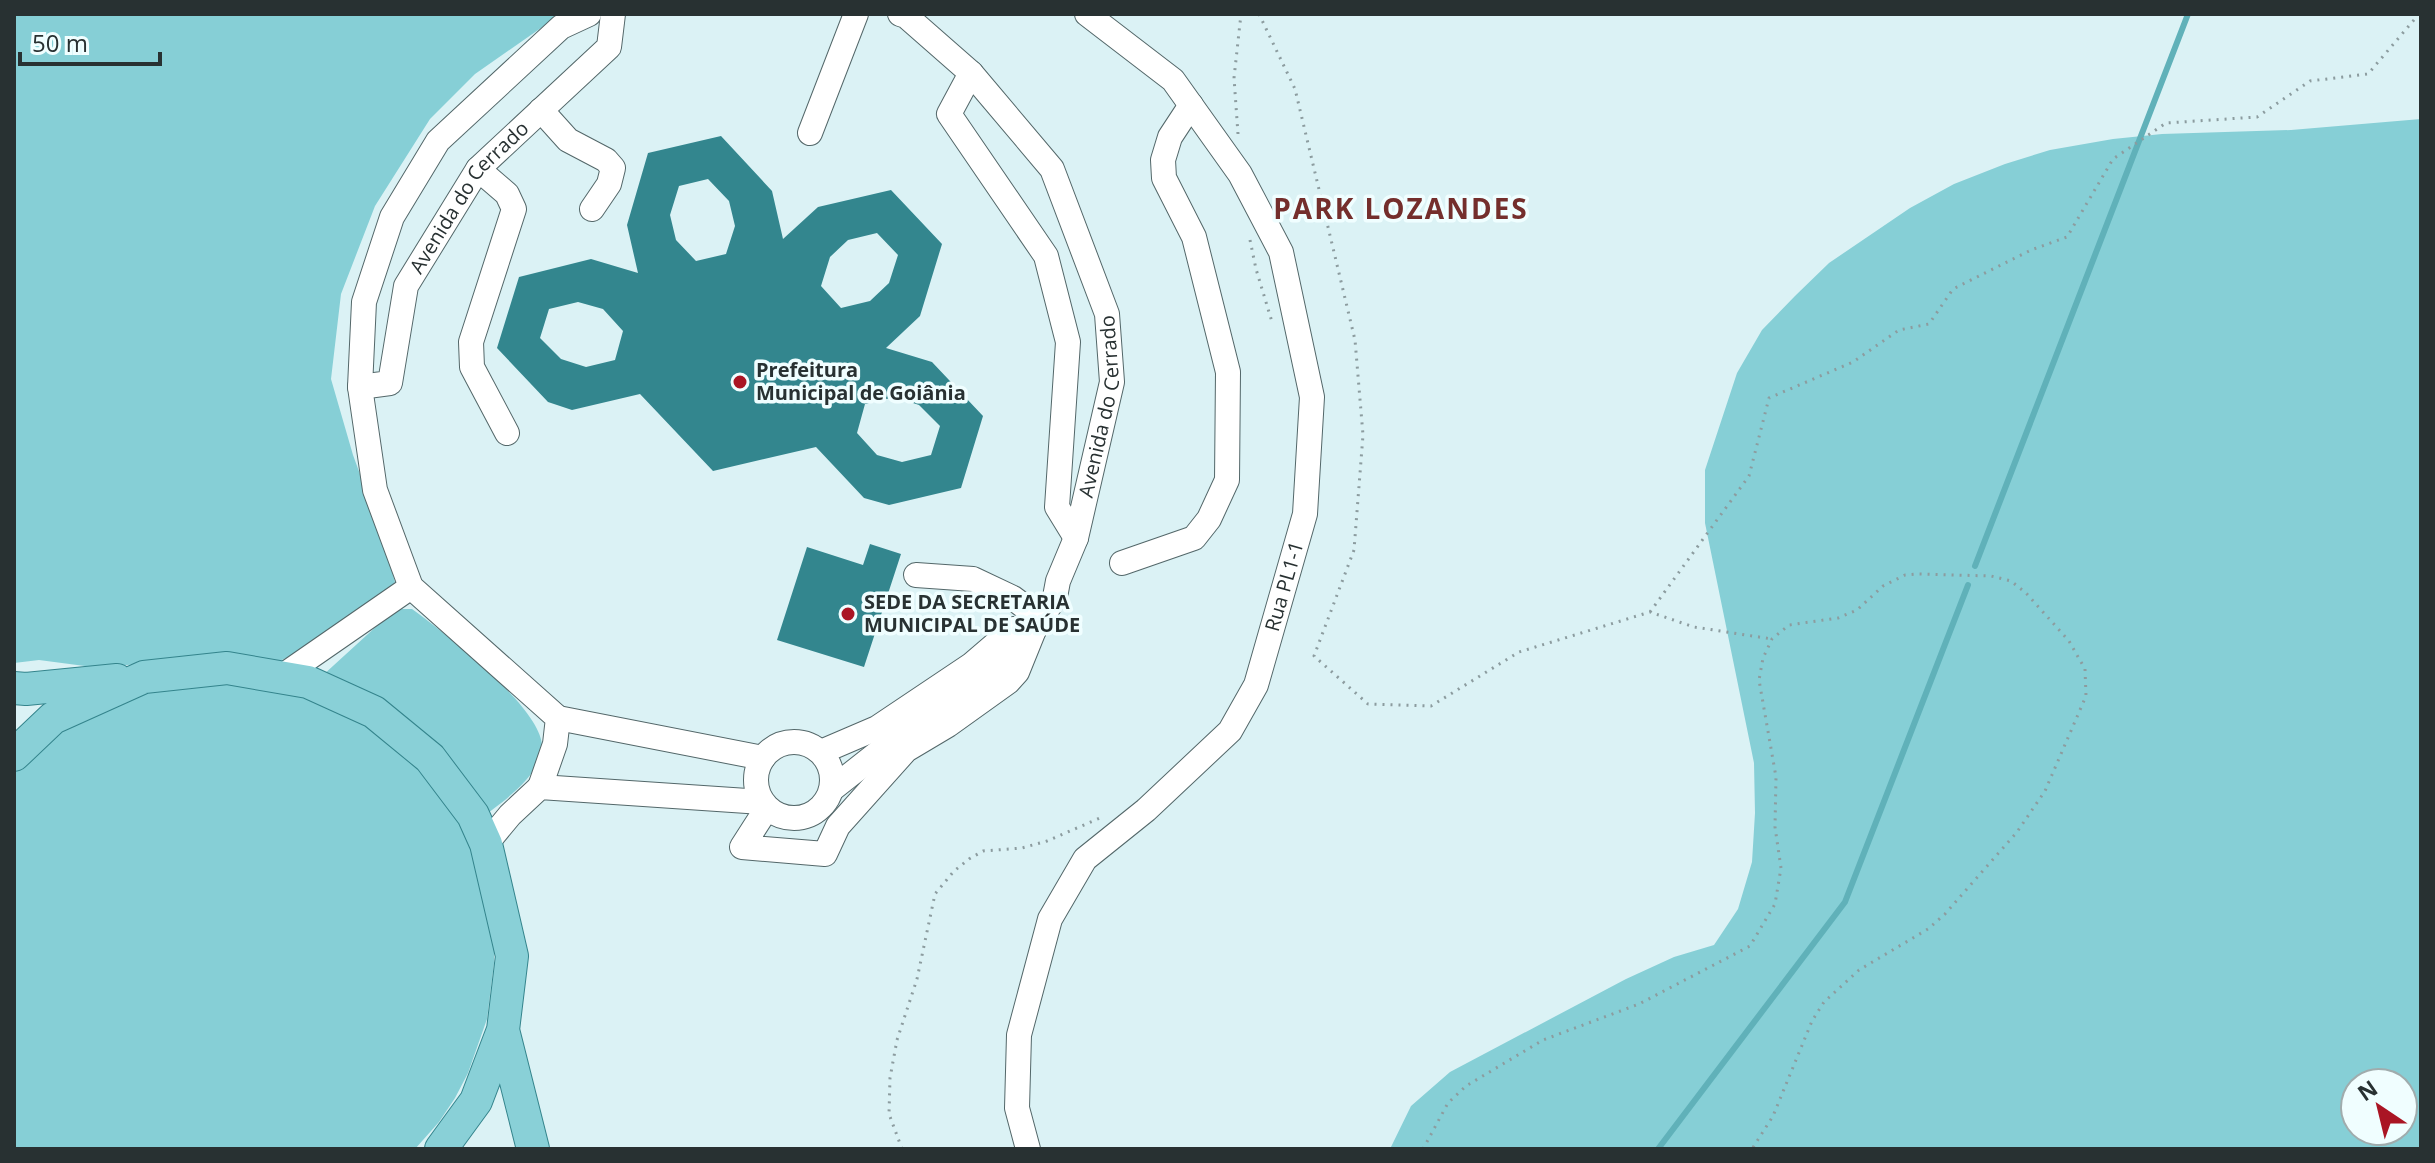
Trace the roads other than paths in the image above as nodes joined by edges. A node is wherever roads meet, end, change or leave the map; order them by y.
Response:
1 (589, 14) edge
2 (613, 14) edge
3 (856, 14) edge
4 (900, 14) edge
5 (1087, 14) edge
6 (971, 73) junction
7 (1191, 105) junction
8 (541, 110) junction
9 (810, 133) dead end
10 (478, 169) junction
11 (592, 209) dead end
12 (360, 387) junction
13 (507, 433) dead end
14 (1076, 538) junction
15 (1122, 563) dead end
16 (916, 575) dead end
17 (411, 587) junction
18 (1033, 622) junction
19 (144, 677) junction
20 (281, 677) junction
21 (14, 688) edge
22 (558, 718) junction
23 (892, 740) junction
24 (821, 752) junction
25 (14, 755) edge
26 (763, 758) junction
27 (540, 787) junction
28 (832, 789) junction
29 (764, 805) junction
30 (486, 844) junction
31 (503, 1030) junction
32 (441, 1149) edge
33 (533, 1149) edge
34 (1028, 1149) edge

1 - 12 street, Avenida do Cerrado
2 - 8 street, Avenida do Cerrado
3 - 9 street
4 - 6 street, Avenida do Cerrado
5 - 7 street, Rua PL1-1
6 - 14 street, Avenida do Cerrado
6 - 14 street, Avenida do Cerrado
7 - 15 street
7 - 34 street, Rua PL1-1
8 - 10 street, Avenida do Cerrado
8 - 11 street
10 - 12 street, Avenida do Cerrado
10 - 13 street
12 - 17 street, Avenida do Cerrado
14 - 18 street, Avenida do Cerrado
16 - 18 street
17 - 20 street
17 - 22 street, Avenida do Cerrado
18 - 23 street, Avenida do Cerrado
19 - 20 main road
19 - 21 main road
19 - 25 main road
20 - 30 main road
22 - 26 street
22 - 27 street
23 - 24 street, Avenida do Cerrado
23 - 28 street, Avenida do Cerrado
23 - 29 street
24 - 26 street
24 - 28 street
26 - 29 street
27 - 29 street
27 - 30 street
28 - 29 street
30 - 31 main road
31 - 32 main road
31 - 33 main road

